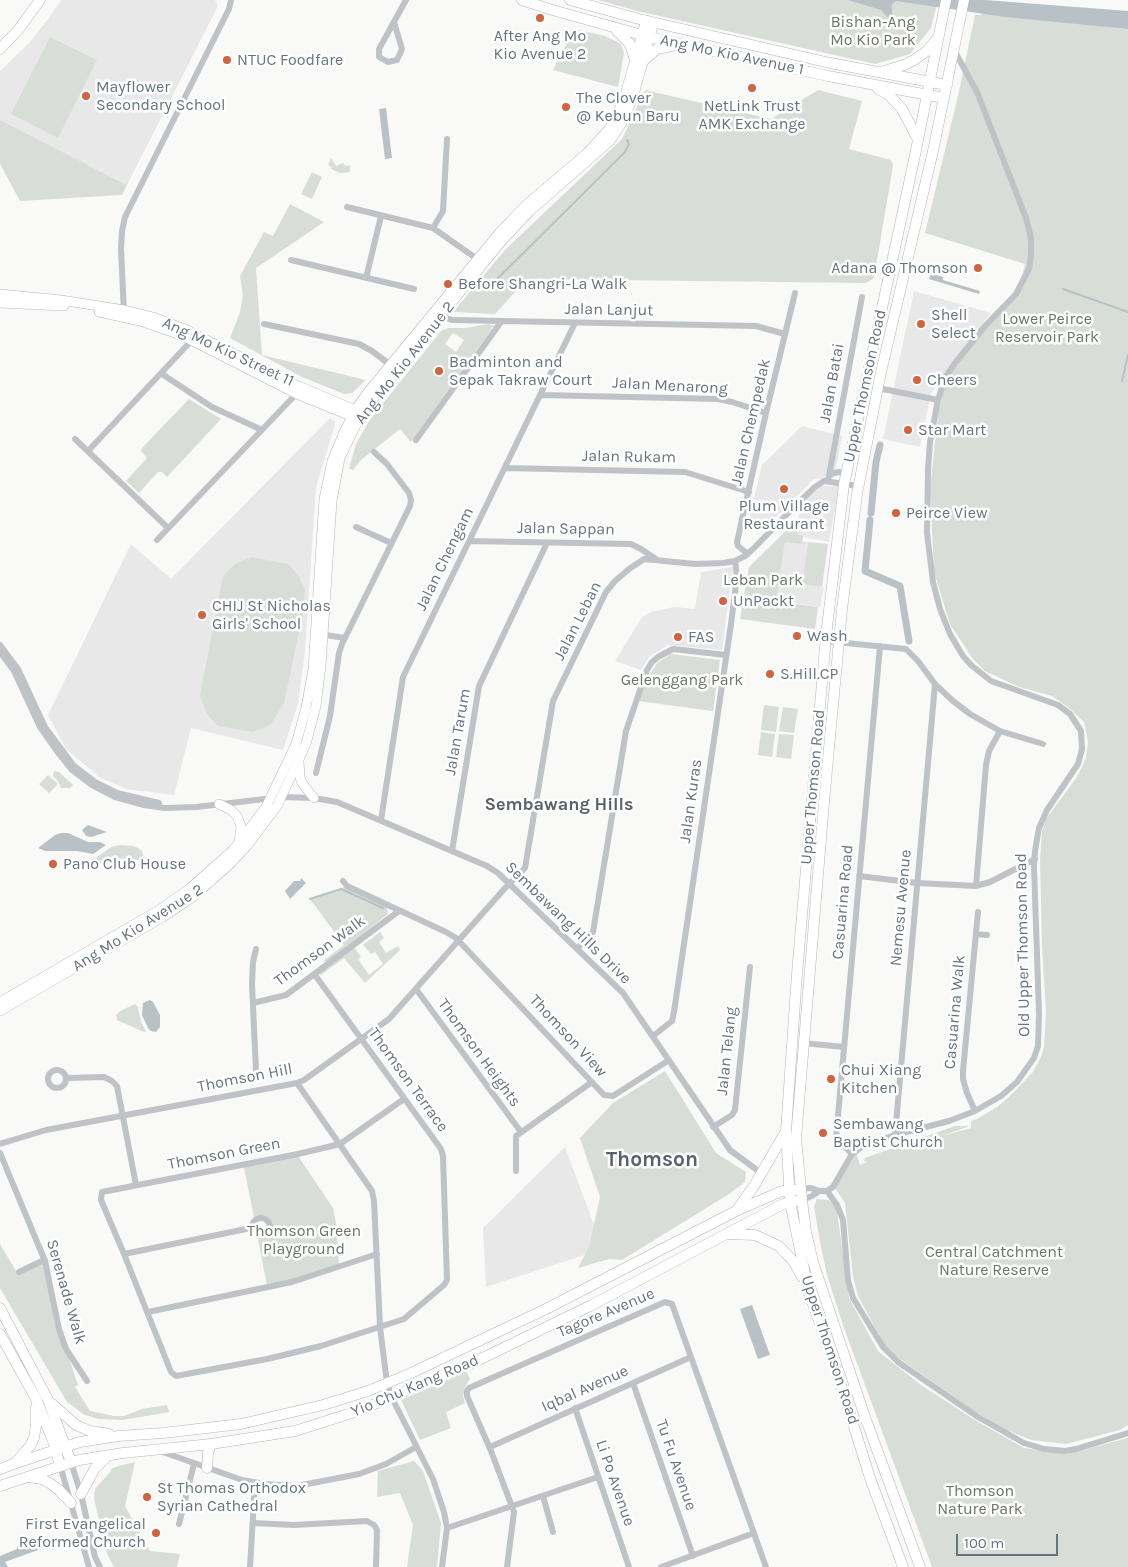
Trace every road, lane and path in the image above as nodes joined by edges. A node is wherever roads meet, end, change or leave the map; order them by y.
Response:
1 (33, 0) edge
2 (40, 0) edge
3 (231, 0) edge
4 (406, 0) edge
5 (522, 0) edge
6 (570, 0) edge
7 (964, 0) edge
8 (945, 5) edge
9 (650, 21) junction
10 (394, 22) junction
11 (611, 26) junction
12 (646, 36) junction
13 (937, 38) junction
14 (0, 40) edge
15 (682, 44) junction
16 (0, 48) edge
17 (954, 50) junction
18 (639, 60) junction
19 (877, 73) junction
20 (929, 82) junction
21 (866, 84) junction
22 (947, 85) junction
23 (926, 95) junction
24 (944, 98) junction
25 (447, 139) dead end
26 (918, 140) junction
27 (347, 207) dead end
28 (381, 216) junction
29 (433, 228) junction
30 (291, 260) dead end
31 (480, 261) junction
32 (366, 278) junction
33 (414, 289) dead end
34 (795, 293) dead end
35 (0, 294) edge
36 (862, 297) dead end
37 (0, 303) edge
38 (124, 314) junction
39 (437, 314) junction
40 (501, 322) junction
41 (576, 323) junction
42 (264, 324) dead end
43 (785, 334) junction
44 (194, 338) junction
45 (394, 367) junction
46 (162, 374) junction
47 (878, 388) junction
48 (299, 390) junction
49 (541, 395) junction
50 (938, 400) junction
51 (766, 413) junction
52 (357, 415) junction
53 (262, 430) junction
54 (75, 439) dead end
55 (416, 440) dead end
56 (88, 451) junction
57 (374, 452) dead end
58 (504, 468) junction
59 (829, 477) junction
60 (845, 479) junction
61 (858, 486) junction
62 (749, 492) junction
63 (356, 527) dead end
64 (168, 528) junction
65 (157, 540) dead end
66 (470, 541) junction
67 (391, 543) junction
68 (547, 543) junction
69 (748, 554) junction
70 (658, 560) junction
71 (735, 561) junction
72 (319, 634) junction
73 (345, 638) junction
74 (826, 641) junction
75 (839, 642) junction
76 (0, 646) edge
77 (880, 646) junction
78 (0, 652) edge
79 (726, 655) junction
80 (936, 684) junction
81 (1000, 731) junction
82 (1042, 744) dead end
83 (299, 761) junction
84 (316, 773) dead end
85 (282, 797) junction
86 (271, 798) junction
87 (314, 798) junction
88 (219, 804) junction
89 (169, 807) junction
90 (381, 820) junction
91 (238, 843) junction
92 (452, 851) junction
93 (1034, 859) junction
94 (859, 876) junction
95 (343, 881) dead end
96 (509, 883) junction
97 (917, 883) junction
98 (976, 886) junction
99 (399, 911) junction
100 (978, 912) dead end
101 (976, 934) junction
102 (987, 935) dead end
103 (459, 941) junction
104 (256, 949) dead end
105 (577, 949) junction
106 (750, 967) dead end
107 (797, 974) junction
108 (315, 975) junction
109 (810, 975) junction
110 (416, 989) junction
111 (0, 1002) edge
112 (253, 1003) junction
113 (0, 1011) edge
114 (652, 1036) junction
115 (360, 1040) junction
116 (803, 1043) junction
117 (844, 1047) junction
118 (669, 1060) junction
119 (256, 1071) dead end
120 (67, 1078) dead end
121 (592, 1082) junction
122 (297, 1083) junction
123 (404, 1099) junction
124 (976, 1111) junction
125 (123, 1114) junction
126 (713, 1127) junction
127 (786, 1131) junction
128 (521, 1132) junction
129 (895, 1135) junction
130 (0, 1144) edge
131 (340, 1144) junction
132 (0, 1153) edge
133 (852, 1154) junction
134 (516, 1171) dead end
135 (761, 1172) junction
136 (136, 1185) junction
137 (800, 1189) junction
138 (789, 1190) junction
139 (819, 1191) junction
140 (827, 1191) junction
141 (802, 1200) junction
142 (790, 1202) junction
143 (736, 1211) junction
144 (251, 1228) dead end
145 (727, 1234) junction
146 (124, 1254) junction
147 (377, 1254) junction
148 (44, 1260) junction
149 (633, 1265) junction
150 (666, 1266) junction
151 (19, 1272) dead end
152 (809, 1293) junction
153 (0, 1308) edge
154 (148, 1312) junction
155 (380, 1327) junction
156 (0, 1334) edge
157 (691, 1357) junction
158 (87, 1380) dead end
159 (387, 1383) junction
160 (633, 1383) junction
161 (392, 1398) junction
162 (36, 1399) junction
163 (48, 1400) junction
164 (575, 1408) junction
165 (1128, 1433) edge
166 (118, 1436) junction
167 (211, 1444) junction
168 (416, 1447) junction
169 (490, 1447) junction
170 (61, 1448) junction
171 (153, 1450) junction
172 (109, 1455) junction
173 (16, 1463) junction
174 (65, 1464) junction
175 (194, 1464) junction
176 (207, 1468) junction
177 (0, 1469) edge
178 (598, 1476) junction
179 (28, 1477) junction
180 (255, 1483) junction
181 (0, 1486) edge
182 (81, 1494) junction
183 (543, 1496) junction
184 (71, 1503) junction
185 (512, 1506) junction
186 (253, 1523) junction
187 (179, 1524) dead end
188 (447, 1528) junction
189 (553, 1532) dead end
190 (754, 1533) junction
191 (693, 1556) junction
192 (89, 1567) edge
193 (100, 1567) edge
194 (250, 1567) edge
195 (376, 1567) edge
196 (442, 1567) edge
197 (507, 1567) edge
198 (629, 1567) edge
199 (661, 1567) edge
200 (766, 1567) edge
201 (903, 1567) edge
202 (920, 1567) edge

1 - 14 main road
2 - 16 main road
3 - 38 street
4 - 10 street
5 - 11 main road, Ang Mo Kio Avenue 1
6 - 9 main road, Ang Mo Kio Avenue 1
7 - 17 main road, Upper Thomson Road
8 - 13 main road, Upper Thomson Road
9 - 12 main road, Ang Mo Kio Avenue 2
9 - 19 main road, Ang Mo Kio Avenue 1
10 - 10 street
11 - 12 main road, Ang Mo Kio Avenue 1
11 - 18 main road
12 - 15 main road, Ang Mo Kio Avenue 1
12 - 18 main road, Ang Mo Kio Avenue 2
13 - 19 main road
13 - 20 main road, Upper Thomson Road
15 - 18 main road
15 - 21 main road, Ang Mo Kio Avenue 1
17 - 22 main road, Upper Thomson Road
17 - 50 street, Old Upper Thomson Road
18 - 31 main road, Ang Mo Kio Avenue 2
19 - 20 main road, Ang Mo Kio Avenue 1
20 - 22 main road, Ang Mo Kio Avenue 1
20 - 23 main road, Upper Thomson Road
21 - 23 main road, Ang Mo Kio Avenue 1
21 - 26 main road
22 - 24 main road, Upper Thomson Road
23 - 24 main road, Ang Mo Kio Avenue 1
23 - 26 main road, Upper Thomson Road
24 - 47 main road, Upper Thomson Road
25 - 29 street
26 - 60 main road, Upper Thomson Road
27 - 28 street
28 - 29 street
28 - 32 street
29 - 31 street
30 - 32 street
31 - 39 main road, Ang Mo Kio Avenue 2
32 - 33 street
34 - 43 street, Jalan Chempedak
35 - 38 main road, Ang Mo Kio Street 11
36 - 59 street, Jalan Batai
37 - 38 main road, Ang Mo Kio Street 11
38 - 44 main road, Ang Mo Kio Street 11
39 - 40 street, Jalan Lanjut
39 - 45 main road, Ang Mo Kio Avenue 2
40 - 41 street, Jalan Lanjut
40 - 55 street
41 - 43 street, Jalan Lanjut
41 - 49 street, Jalan Chengam
42 - 45 street
43 - 51 street, Jalan Chempedak
44 - 46 street
44 - 48 main road, Ang Mo Kio Street 11
45 - 52 main road, Ang Mo Kio Avenue 2
46 - 53 street
46 - 56 street
47 - 50 street, Upper Thomson Road
47 - 61 main road, Upper Thomson Road
48 - 52 main road, Ang Mo Kio Street 11
48 - 53 street
49 - 51 street, Jalan Menarong
49 - 58 street, Jalan Chengam
50 - 93 street, Old Upper Thomson Road
51 - 62 street, Jalan Chempedak
52 - 72 main road, Ang Mo Kio Avenue 2
53 - 64 street
54 - 56 street
56 - 64 street
57 - 67 street
58 - 62 street, Jalan Rukam
58 - 66 street, Jalan Chengam
59 - 60 street
59 - 60 street
59 - 69 street, Jalan Leban
60 - 61 street
60 - 74 main road, Upper Thomson Road
61 - 75 main road, Upper Thomson Road
62 - 69 street, Jalan Chempedak
63 - 67 street
64 - 65 street
66 - 68 street, Jalan Sappan
66 - 90 street, Jalan Chengam
67 - 73 street
68 - 70 street, Jalan Sappan
68 - 92 street, Jalan Tarum
69 - 71 street, Jalan Leban
70 - 71 street, Jalan Leban
70 - 96 street, Jalan Leban
71 - 79 street, Jalan Kuras
72 - 73 street
72 - 83 main road, Ang Mo Kio Avenue 2
72 - 86 main road, Ang Mo Kio Avenue 2
73 - 84 street
74 - 75 street
74 - 107 main road, Upper Thomson Road
75 - 77 street
75 - 109 main road, Upper Thomson Road
76 - 89 street
77 - 80 street
77 - 94 street, Casuarina Road
78 - 89 street
79 - 105 street
79 - 114 street, Jalan Kuras
80 - 81 street
80 - 97 street, Nemesu Avenue
81 - 82 street
81 - 98 street
83 - 85 main road, Ang Mo Kio Avenue 2
83 - 87 main road
85 - 86 street, Sembawang Hills Drive
85 - 87 street, Sembawang Hills Drive
85 - 113 main road, Ang Mo Kio Avenue 2
86 - 88 street, Sembawang Hills Drive
86 - 91 main road, Ang Mo Kio Avenue 2
87 - 90 street, Sembawang Hills Drive
88 - 89 street, Sembawang Hills Drive
88 - 91 main road
90 - 92 street, Sembawang Hills Drive
91 - 111 main road, Ang Mo Kio Avenue 2
92 - 96 street, Sembawang Hills Drive
93 - 98 street
93 - 124 street, Old Upper Thomson Road
94 - 97 street
94 - 117 street, Casuarina Road
95 - 99 street, Thomson Walk
96 - 103 street, Thomson Hill
96 - 105 street, Sembawang Hills Drive
97 - 98 street
97 - 129 street, Nemesu Avenue
99 - 103 street, Thomson Walk
99 - 108 street, Thomson Walk
100 - 101 street, Casuarina Walk
101 - 102 street
101 - 124 street, Casuarina Walk
103 - 110 street, Thomson Hill
103 - 121 street, Thomson View
104 - 112 street, Thomson Walk
105 - 114 street, Sembawang Hills Drive
106 - 126 street, Jalan Telang
107 - 109 main road
107 - 127 main road, Upper Thomson Road
108 - 112 street, Thomson Walk
108 - 115 street, Thomson Terrace
109 - 116 main road, Upper Thomson Road
110 - 115 street, Thomson Hill
110 - 128 street, Thomson Heights
112 - 119 street, Thomson Walk
114 - 118 street, Sembawang Hills Drive
115 - 122 street, Thomson Hill
115 - 123 street, Thomson Terrace
116 - 117 street
116 - 137 main road, Upper Thomson Road
117 - 133 street, Casuarina Road
118 - 121 street, Thomson View
118 - 126 street, Sembawang Hills Drive
120 - 125 street
121 - 128 street, Thomson Heights
122 - 125 street, Thomson Hill
122 - 131 street
123 - 131 street, Thomson Green
123 - 155 street, Thomson Terrace
124 - 129 street, Old Upper Thomson Road
125 - 130 street, Thomson Hill
125 - 136 street
126 - 135 street, Sembawang Hills Drive
127 - 135 main road
127 - 138 main road, Upper Thomson Road
128 - 134 street
129 - 133 street, Old Upper Thomson Road
131 - 136 street, Thomson Green
131 - 147 street
132 - 148 street, Serenade Walk
133 - 140 street, Old Upper Thomson Road
135 - 143 main road
136 - 146 street, Thomson Green
137 - 138 main road, Yio Chu Kang Road
137 - 139 street
137 - 141 main road, Upper Thomson Road
138 - 142 main road, Upper Thomson Road
138 - 143 main road, Yio Chu Kang Road
139 - 140 street
139 - 141 street
140 - 165 street
141 - 142 main road, Yio Chu Kang Road
141 - 202 main road, Upper Thomson Road
142 - 145 main road, Yio Chu Kang Road
142 - 152 main road, Upper Thomson Road
143 - 149 main road, Yio Chu Kang Road
144 - 146 street
145 - 150 main road, Yio Chu Kang Road
145 - 152 main road
146 - 154 street, Thomson Green
147 - 154 street
147 - 155 street
148 - 151 street
148 - 158 street, Serenade Walk
149 - 150 main road
149 - 159 main road, Yio Chu Kang Road
150 - 161 main road, Yio Chu Kang Road
152 - 201 main road, Upper Thomson Road
153 - 163 main road
154 - 155 street, Thomson Green
155 - 159 street
156 - 162 main road
157 - 160 street, Iqbal Avenue
157 - 169 street, Tagore Avenue
157 - 190 street, Tagore Avenue
159 - 161 street
159 - 166 main road, Yio Chu Kang Road
160 - 164 street, Iqbal Avenue
160 - 191 street, Tu Fu Avenue
161 - 167 main road, Yio Chu Kang Road
161 - 168 street
162 - 170 main road
162 - 173 main road
163 - 166 main road
163 - 170 main road
164 - 169 street, Iqbal Avenue
164 - 178 street, Li Po Avenue
166 - 170 main road, Yio Chu Kang Road
167 - 171 main road, Yio Chu Kang Road
167 - 176 main road
168 - 180 street
168 - 188 street
169 - 185 street, Tagore Avenue
170 - 173 main road, Yio Chu Kang Road
170 - 174 main road
171 - 172 main road, Yio Chu Kang Road
171 - 175 street
172 - 174 main road, Yio Chu Kang Road
172 - 182 main road
173 - 177 main road, Yio Chu Kang Road
174 - 179 main road, Yio Chu Kang Road
174 - 182 street
174 - 184 street
175 - 176 street
175 - 187 street
176 - 180 street
178 - 183 street
178 - 198 street, Li Po Avenue
179 - 181 main road, Yio Chu Kang Road
179 - 184 main road
180 - 186 street
182 - 193 street
183 - 185 street
183 - 189 street
184 - 192 street
185 - 188 street
185 - 197 street, Tagore Avenue
186 - 194 street
186 - 195 street
188 - 196 street
190 - 191 street
190 - 200 street, Tagore Avenue
191 - 199 street

